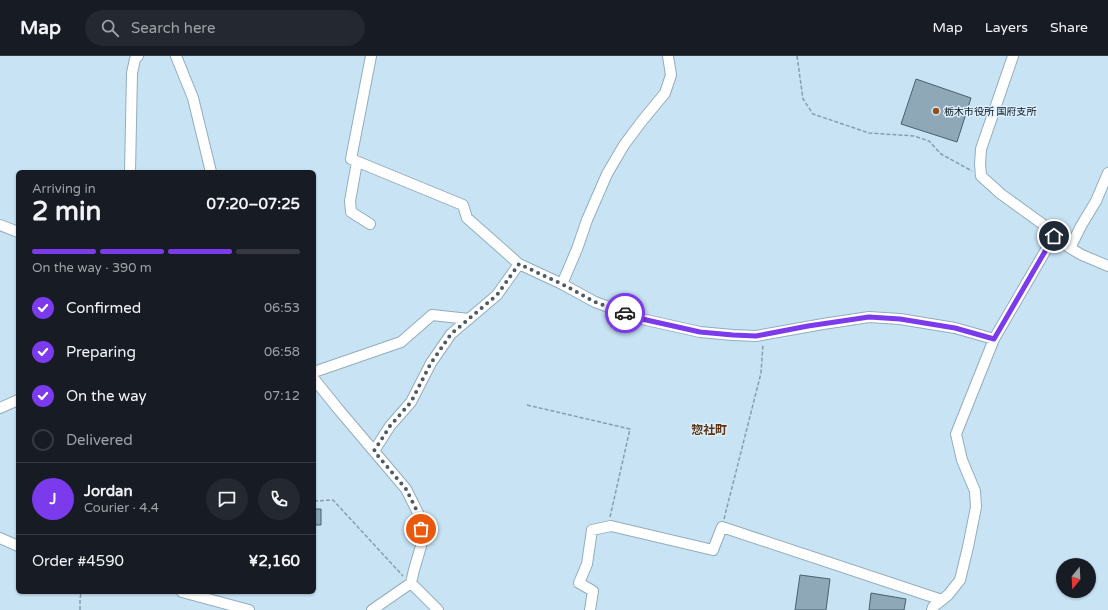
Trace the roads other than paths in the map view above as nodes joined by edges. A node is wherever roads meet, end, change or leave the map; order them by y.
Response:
1 (138, 56) edge
2 (176, 56) edge
3 (371, 56) edge
4 (668, 56) edge
5 (1013, 56) edge
6 (357, 162) junction
7 (130, 170) edge
8 (211, 170) edge
9 (1108, 173) edge
10 (370, 224) dead end
11 (0, 225) edge
12 (16, 231) edge
13 (1054, 236) junction
14 (1070, 248) junction
15 (519, 264) junction
16 (1108, 266) edge
17 (562, 284) junction
18 (469, 319) junction
19 (994, 339) junction
20 (316, 371) edge
21 (316, 381) edge
22 (16, 401) edge
23 (0, 408) edge
24 (374, 451) junction
25 (0, 538) edge
26 (16, 545) edge
27 (411, 583) junction
28 (189, 594) edge
29 (942, 600) junction
30 (249, 610) edge
31 (372, 610) edge
32 (438, 610) edge
33 (590, 610) edge
34 (932, 610) edge

1 - 7 street
2 - 8 street
3 - 6 street
4 - 17 street
5 - 13 street
6 - 10 street
6 - 15 street
9 - 14 street
11 - 12 street
13 - 14 street
13 - 19 street
14 - 16 street
15 - 17 street
15 - 18 street
17 - 19 street
18 - 20 street
18 - 24 street
19 - 29 street
21 - 24 street
22 - 23 street
24 - 27 street
25 - 26 street
27 - 31 street
27 - 32 street
28 - 30 street
29 - 33 street
29 - 34 street

